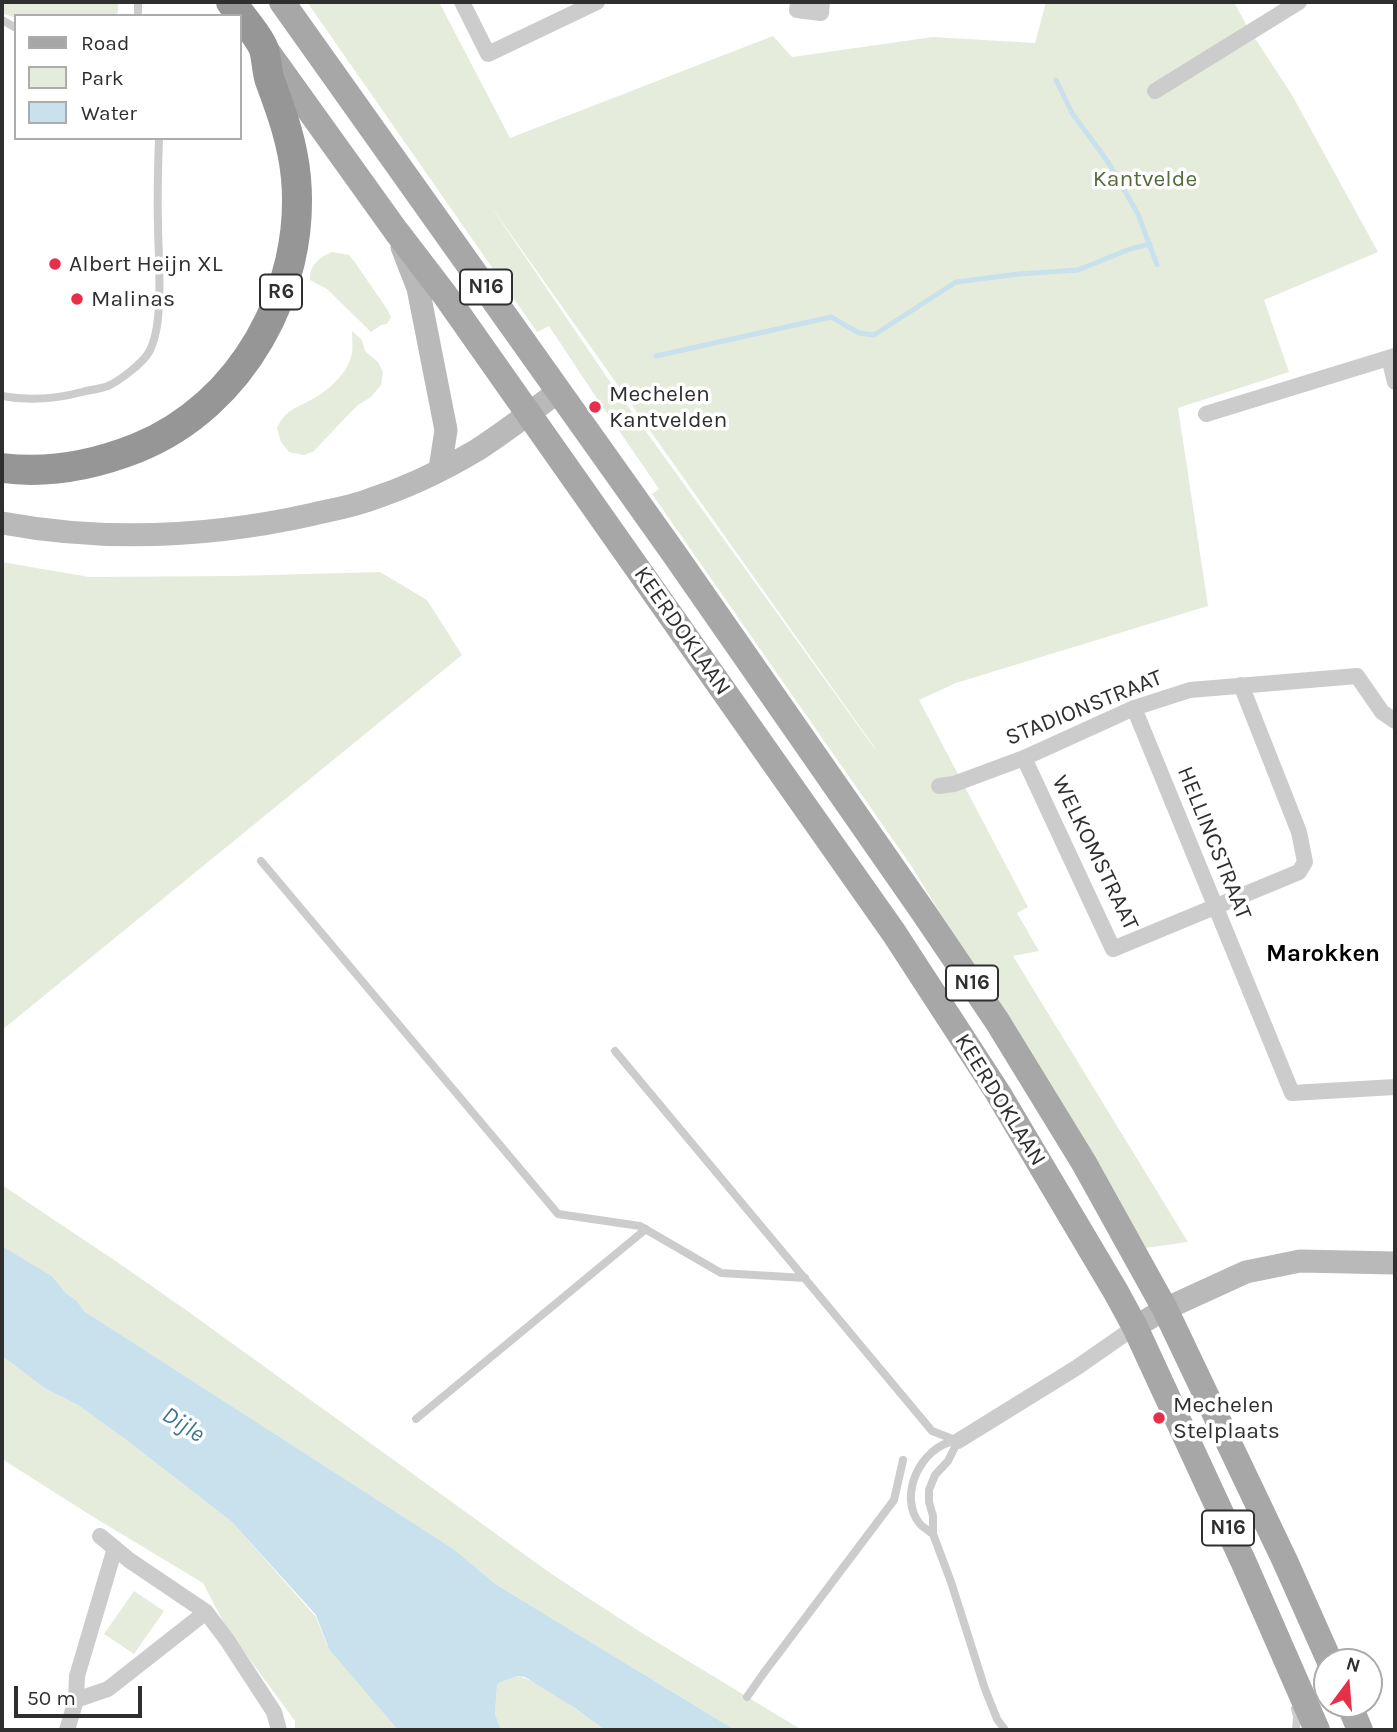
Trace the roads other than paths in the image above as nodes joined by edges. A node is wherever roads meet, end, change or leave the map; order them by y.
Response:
1 (282, 2) edge
2 (462, 2) edge
3 (597, 2) edge
4 (798, 2) edge
5 (822, 2) edge
6 (1299, 2) edge
7 (242, 16) edge
8 (264, 47) junction
9 (1155, 91) dead end
10 (159, 140) edge
11 (396, 231) junction
12 (1392, 357) edge
13 (1395, 382) edge
14 (559, 391) junction
15 (2, 396) edge
16 (528, 414) junction
17 (1206, 414) dead end
18 (2, 468) edge
19 (440, 469) junction
20 (2, 523) edge
21 (1241, 685) junction
22 (1134, 708) junction
23 (1395, 721) edge
24 (1024, 758) junction
25 (939, 786) dead end
26 (261, 861) dead end
27 (1215, 906) junction
28 (615, 1051) dead end
29 (1395, 1087) edge
30 (646, 1229) junction
31 (1395, 1263) edge
32 (805, 1278) junction
33 (1165, 1309) junction
34 (1135, 1327) junction
35 (416, 1419) dead end
36 (958, 1441) junction
37 (903, 1460) dead end
38 (933, 1534) junction
39 (100, 1536) dead end
40 (115, 1548) junction
41 (206, 1612) junction
42 (1324, 1648) edge
43 (1294, 1679) junction
44 (747, 1698) dead end
45 (76, 1700) junction
46 (66, 1730) edge
47 (279, 1730) edge
48 (1005, 1730) edge
49 (1296, 1730) edge
50 (1317, 1730) edge

1 - 14 main road, N16
2 - 3 street
4 - 5 street
6 - 9 street
7 - 8 highway, N16
8 - 11 main road, N16
8 - 18 highway, R6
10 - 15 lane
11 - 16 main road, N16
11 - 19 street
12 - 13 street
12 - 17 street
14 - 16 street
14 - 33 main road, KEERDOKLAAN / N16
16 - 19 street
16 - 34 main road, KEERDOKLAAN / N16
19 - 20 street
21 - 22 street, STADIONSTRAAT
21 - 23 street, STADIONSTRAAT
21 - 27 street
22 - 24 street, STADIONSTRAAT
22 - 27 street, HELLINCSTRAAT
24 - 25 street, STADIONSTRAAT
24 - 27 street, WELKOMSTRAAT
26 - 30 lane
27 - 29 street, HELLINCSTRAAT
28 - 32 lane
30 - 32 lane
30 - 35 lane
31 - 33 street
32 - 36 lane
33 - 34 street
33 - 42 main road, KEERDOKLAAN / N16
34 - 36 street
34 - 43 main road, KEERDOKLAAN / N16
36 - 38 lane
36 - 38 lane
37 - 44 lane
38 - 48 lane
39 - 40 street
40 - 41 street
40 - 45 street
41 - 45 street
41 - 47 street
43 - 49 lane
43 - 50 main road, KEERDOKLAAN / N16
45 - 46 street

